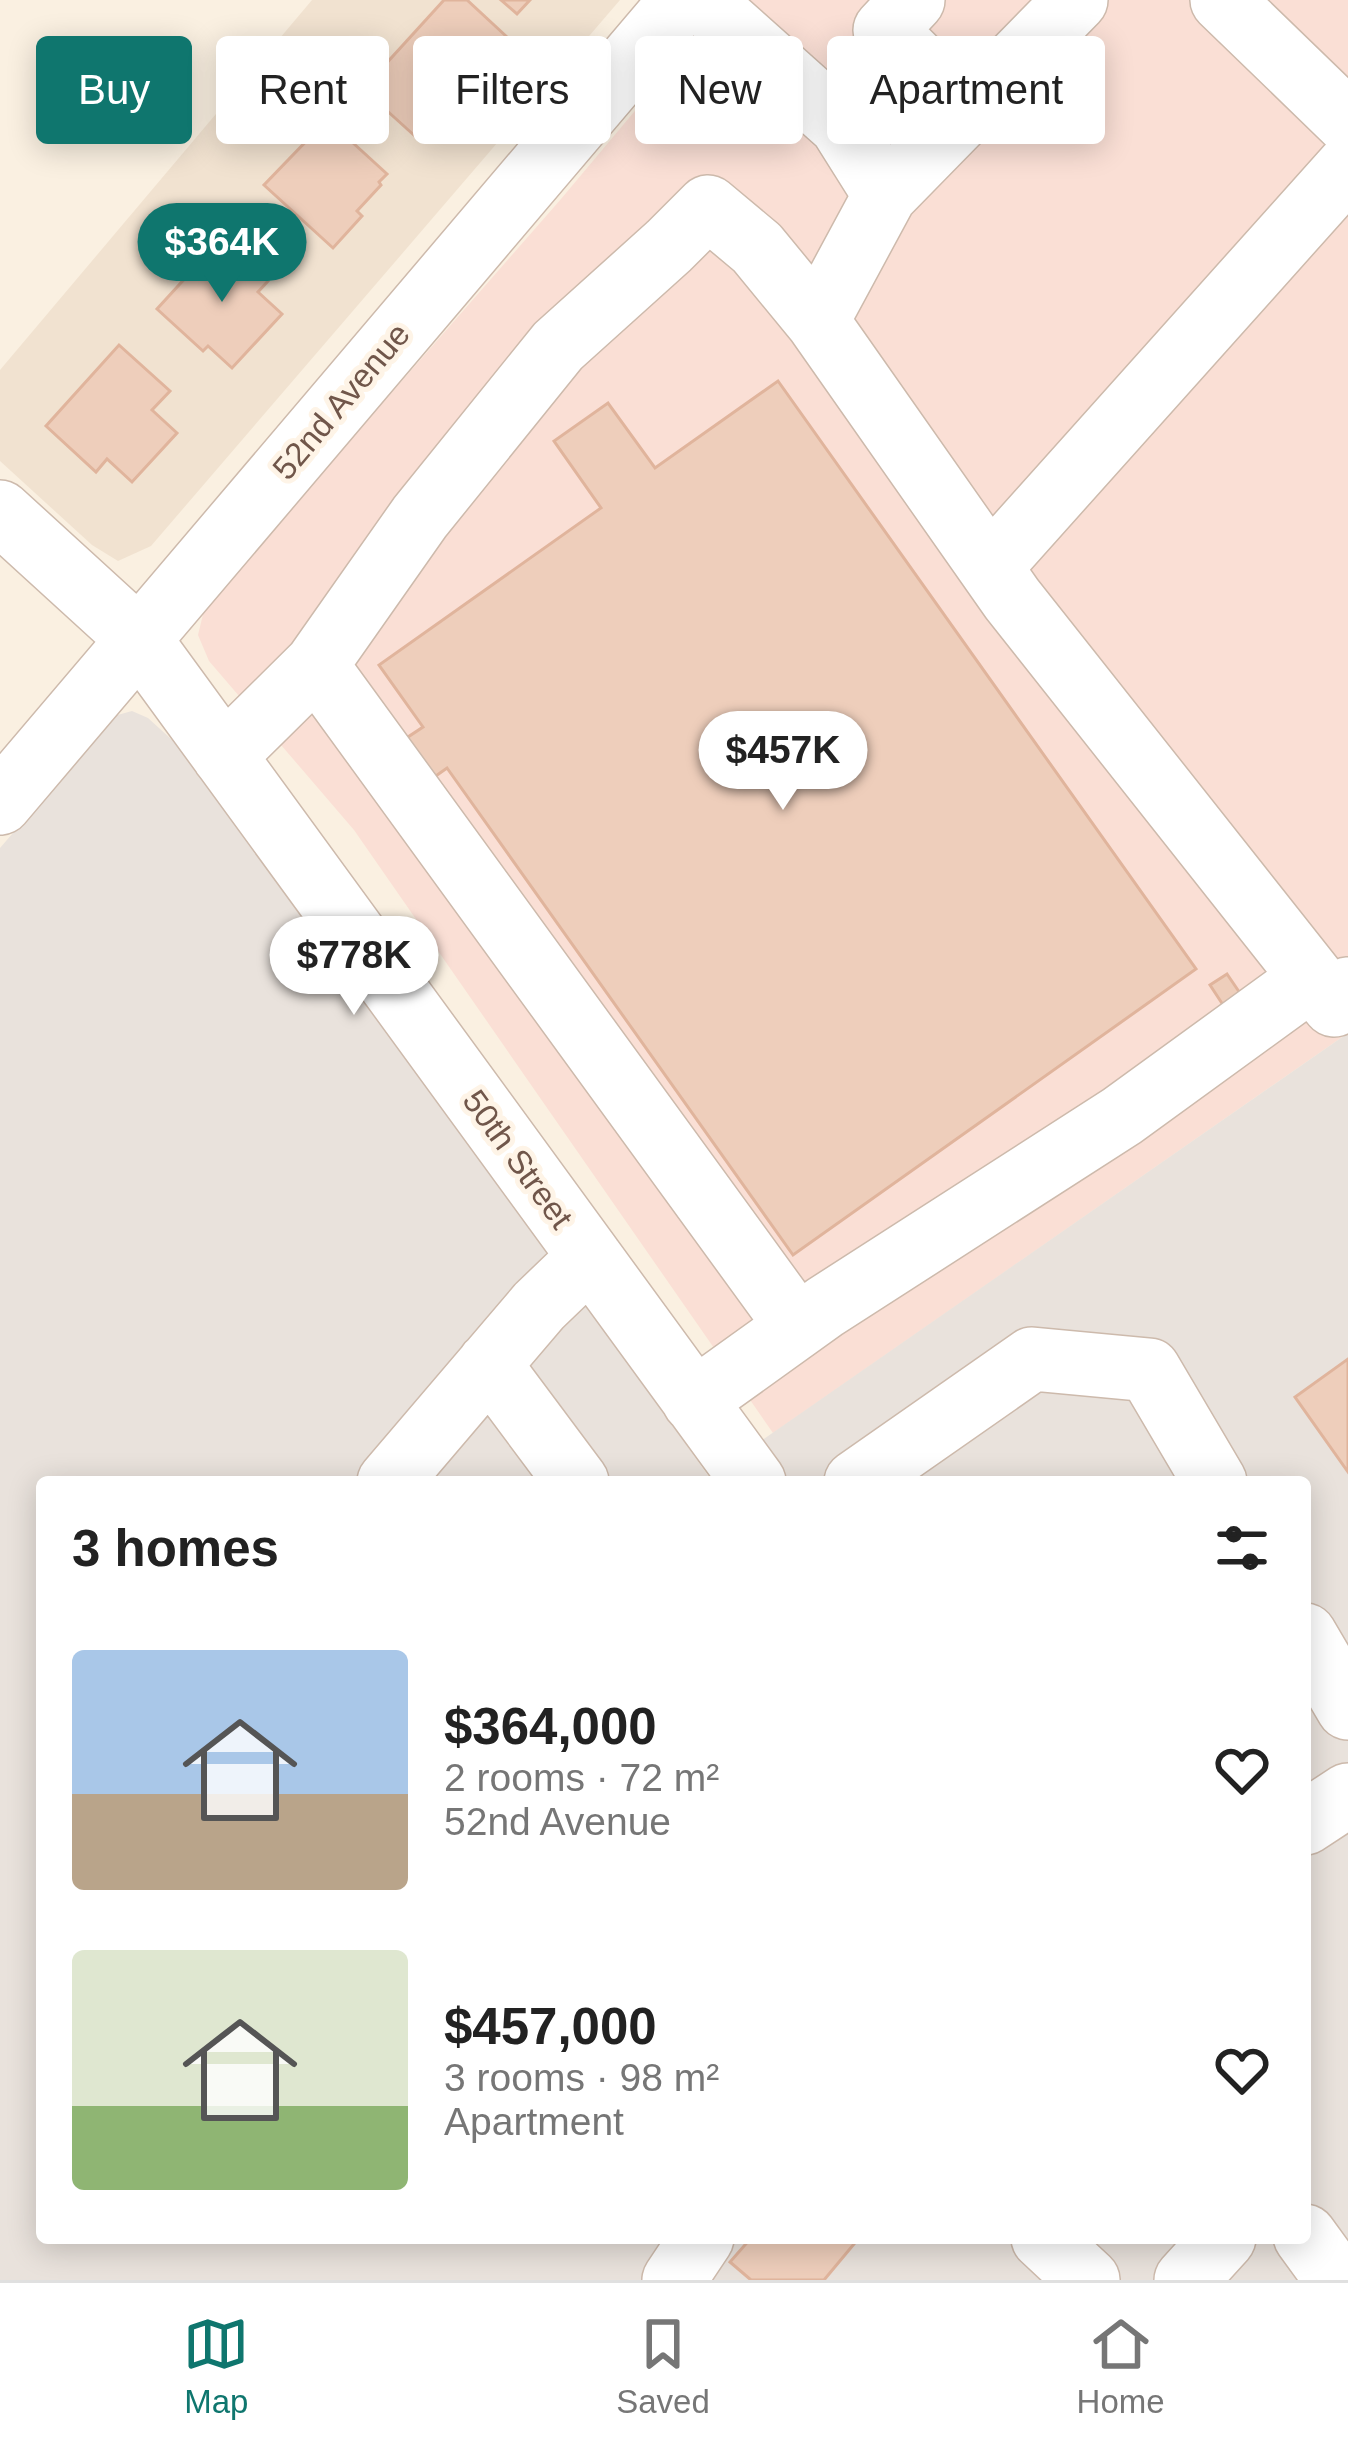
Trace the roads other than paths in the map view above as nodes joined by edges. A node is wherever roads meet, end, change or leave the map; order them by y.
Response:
1 (682, 0) edge
2 (701, 0) edge
3 (913, 0) edge
4 (1076, 0) edge
5 (1222, 0) edge
6 (890, 36) edge
7 (1041, 36) edge
8 (1348, 122) edge
9 (937, 144) edge
10 (1348, 167) edge
11 (886, 196) junction
12 (817, 322) junction
13 (0, 512) edge
14 (990, 567) junction
15 (139, 639) junction
16 (316, 665) junction
17 (224, 756) junction
18 (0, 802) edge
19 (1330, 984) edge
20 (590, 1257) junction
21 (797, 1326) junction
22 (489, 1364) junction
23 (694, 1401) junction
24 (394, 1476) edge
25 (573, 1476) edge
26 (750, 1476) edge
27 (865, 1476) edge
28 (1211, 1476) edge
29 (1311, 1645) edge
30 (1348, 1708) edge
31 (1348, 1795) edge
32 (1311, 1819) edge
33 (698, 2244) edge
34 (1049, 2244) edge
35 (1219, 2244) edge
36 (1311, 2244) edge
37 (674, 2280) edge
38 (1088, 2280) edge
39 (1186, 2280) edge
40 (1337, 2280) edge

1 - 15 street, 52nd Avenue
2 - 11 street
3 - 6 street
4 - 7 street
5 - 8 street
9 - 11 street
10 - 14 street
11 - 12 street
12 - 14 street
12 - 16 street
13 - 15 street, 50th Street
14 - 19 street
15 - 17 street, 50th Street
15 - 18 street, 52nd Avenue
16 - 17 street
16 - 21 street
17 - 20 street, 50th Street
19 - 21 street
20 - 22 street
20 - 23 street, 50th Street
21 - 23 street
22 - 24 street
22 - 25 street
23 - 26 street, 50th Street
27 - 28 street
29 - 30 street
31 - 32 street
33 - 37 street
34 - 38 street
35 - 39 street
36 - 40 street

